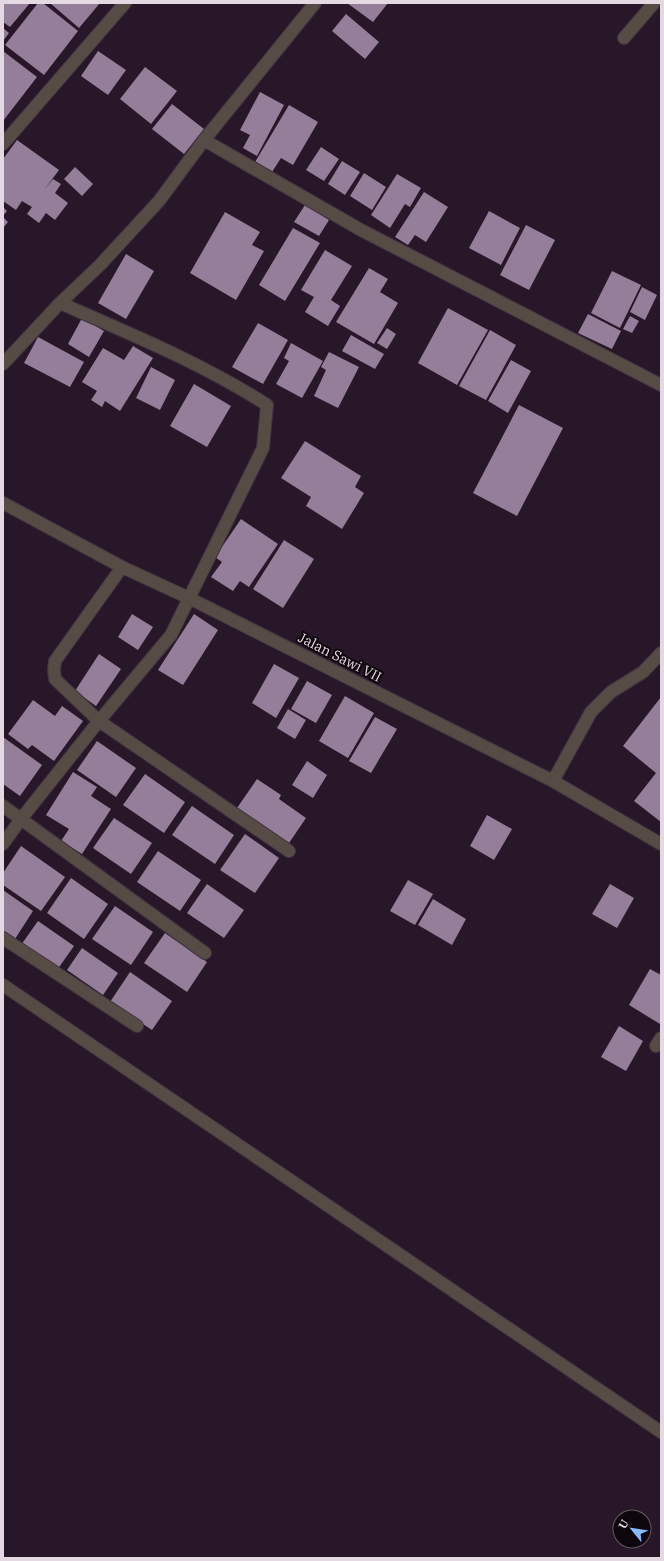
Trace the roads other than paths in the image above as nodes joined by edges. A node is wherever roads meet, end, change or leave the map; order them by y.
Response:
1 (126, 3) edge
2 (315, 3) edge
3 (654, 3) edge
4 (624, 38) dead end
5 (204, 140) junction
6 (3, 144) edge
7 (60, 303) junction
8 (3, 364) edge
9 (661, 385) edge
10 (3, 503) edge
11 (122, 567) junction
12 (189, 598) junction
13 (661, 653) edge
14 (99, 721) junction
15 (553, 781) junction
16 (3, 806) edge
17 (21, 819) junction
18 (3, 844) edge
19 (661, 844) edge
20 (289, 851) dead end
21 (3, 938) edge
22 (205, 953) dead end
23 (3, 985) edge
24 (137, 1026) dead end
25 (661, 1432) edge

1 - 6 street
2 - 5 street
3 - 4 street
5 - 7 street
5 - 9 street
7 - 8 street
7 - 12 street
10 - 11 street, Jalan Sawi VII
11 - 12 street, Jalan Sawi VII
11 - 14 street
12 - 14 street
12 - 15 street, Jalan Sawi VII
13 - 15 street
14 - 17 street
14 - 20 street
15 - 19 street, Jalan Sawi VII
16 - 17 street
17 - 18 street
17 - 22 street
21 - 24 street
23 - 25 street

